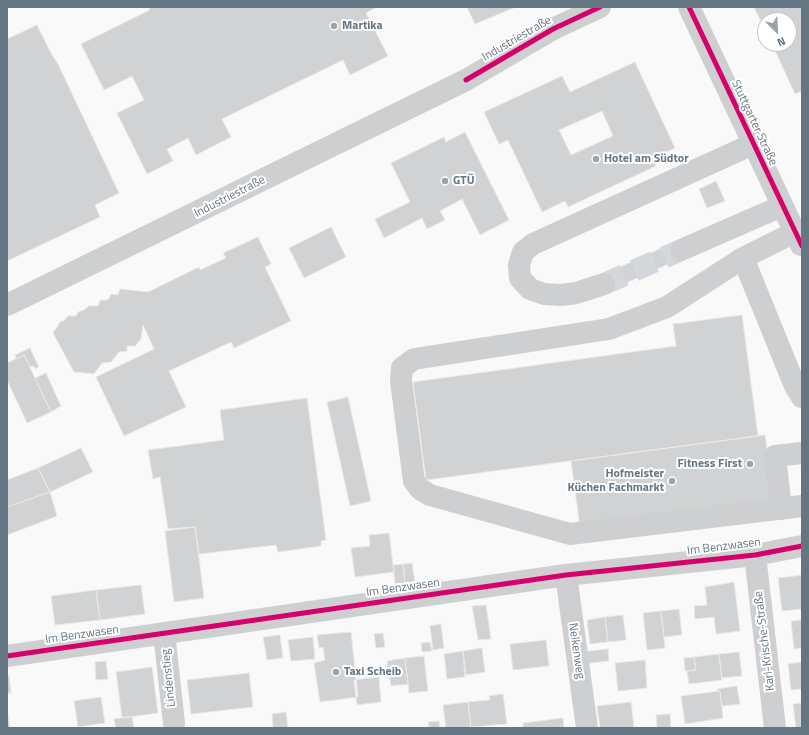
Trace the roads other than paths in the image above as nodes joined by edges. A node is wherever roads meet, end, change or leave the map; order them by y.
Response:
1 (600, 7) edge
2 (689, 7) edge
3 (753, 144) junction
4 (782, 206) junction
5 (799, 239) edge
6 (680, 250) tunnel mouth
7 (743, 258) junction
8 (604, 284) tunnel mouth
9 (7, 305) edge
10 (802, 397) edge
11 (802, 453) edge
12 (802, 506) edge
13 (781, 509) junction
14 (802, 546) edge
15 (755, 555) junction
16 (566, 575) junction
17 (164, 633) junction
18 (7, 656) edge
19 (174, 723) dead end
20 (587, 728) edge
21 (775, 728) edge

1 - 9 street, Industriestraße
2 - 3 street, Stuttgarter Straße
3 - 4 street, Stuttgarter Straße
3 - 8 street
4 - 5 street, Stuttgarter Straße
4 - 6 street
5 - 7 street
7 - 10 street
7 - 13 street
11 - 13 street
12 - 13 street
14 - 15 street, Im Benzwasen
15 - 16 street, Im Benzwasen
15 - 21 street, Karl-Krische-Straße
16 - 17 street, Im Benzwasen
16 - 20 street, Nelkenweg
17 - 18 street, Im Benzwasen
17 - 19 street, Lindenstieg

